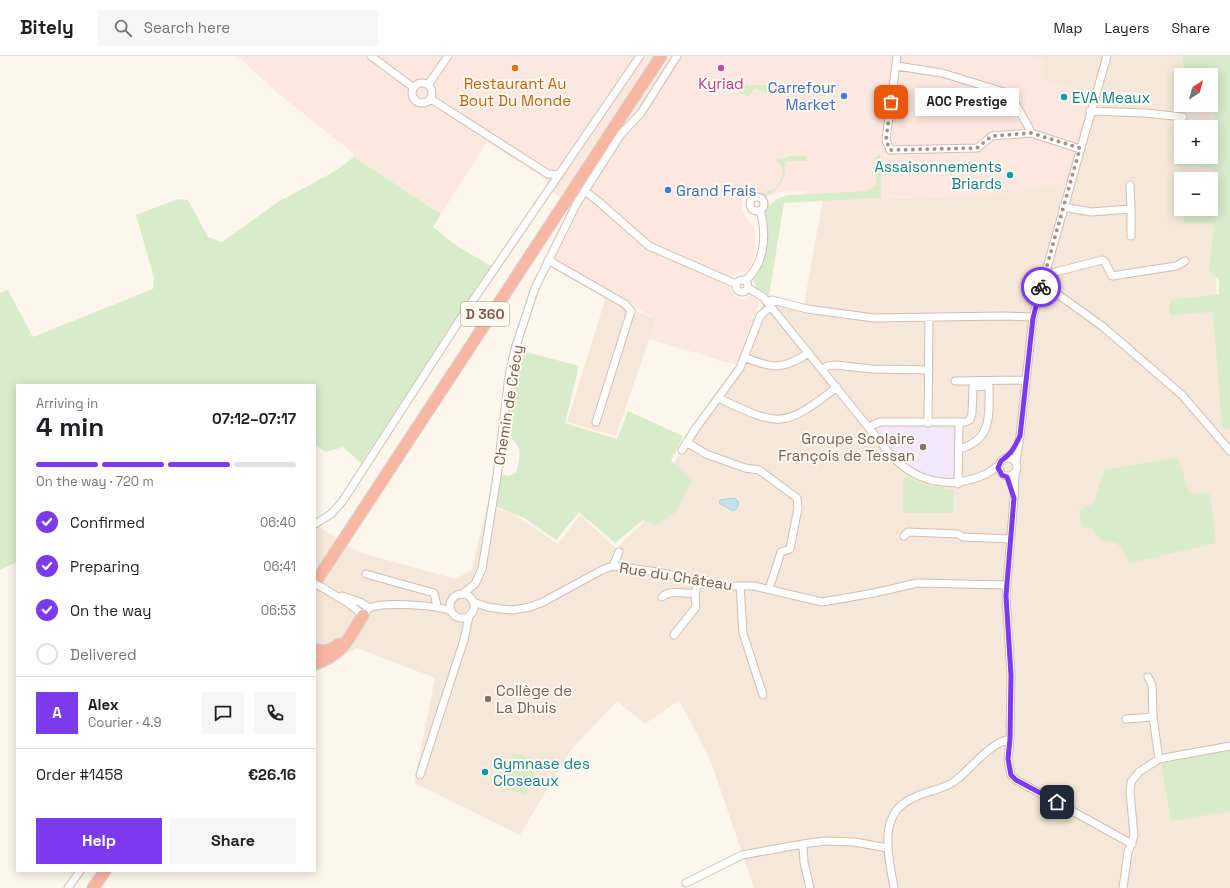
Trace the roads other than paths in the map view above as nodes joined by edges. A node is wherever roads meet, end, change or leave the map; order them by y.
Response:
1 (371, 56) edge
2 (448, 56) edge
3 (640, 56) edge
4 (653, 56) edge
5 (662, 56) edge
6 (677, 56) edge
7 (897, 56) edge
8 (1107, 56) edge
9 (897, 66) junction
10 (428, 85) junction
11 (414, 88) junction
12 (431, 99) junction
13 (1090, 111) junction
14 (1183, 117) dead end
15 (1031, 133) junction
16 (1080, 148) junction
17 (548, 174) junction
18 (559, 175) junction
19 (554, 183) junction
20 (1130, 185) dead end
21 (585, 191) junction
22 (1063, 207) junction
23 (1131, 209) junction
24 (760, 210) dead end
25 (1131, 236) dead end
26 (548, 260) junction
27 (1185, 261) dead end
28 (1044, 275) junction
29 (1042, 283) junction
30 (736, 284) junction
31 (746, 284) junction
32 (769, 304) junction
33 (929, 318) junction
34 (1033, 318) junction
35 (809, 353) junction
36 (744, 357) junction
37 (822, 370) junction
38 (929, 370) junction
39 (1026, 380) junction
40 (955, 381) dead end
41 (837, 387) junction
42 (718, 398) junction
43 (596, 422) dead end
44 (928, 423) junction
45 (959, 423) junction
46 (868, 427) junction
47 (1020, 436) junction
48 (688, 443) junction
49 (959, 449) junction
50 (682, 450) dead end
51 (1230, 451) edge
52 (1007, 458) junction
53 (1016, 462) junction
54 (999, 465) junction
55 (988, 474) junction
56 (1015, 474) junction
57 (1004, 476) junction
58 (958, 484) junction
59 (1014, 495) junction
60 (316, 523) edge
61 (904, 536) dead end
62 (1010, 539) junction
63 (620, 552) dead end
64 (613, 566) junction
65 (316, 569) edge
66 (366, 574) dead end
67 (699, 582) junction
68 (475, 584) junction
69 (1006, 584) junction
70 (740, 586) junction
71 (317, 587) edge
72 (769, 589) junction
73 (695, 593) junction
74 (462, 594) junction
75 (662, 597) dead end
76 (451, 600) junction
77 (473, 601) junction
78 (437, 606) junction
79 (366, 611) junction
80 (451, 612) junction
81 (469, 616) junction
82 (457, 618) junction
83 (353, 631) junction
84 (464, 632) junction
85 (674, 635) dead end
86 (316, 650) edge
87 (316, 664) edge
88 (1148, 677) dead end
89 (763, 695) dead end
90 (1153, 716) junction
91 (1126, 719) dead end
92 (1010, 739) junction
93 (1230, 746) edge
94 (1159, 760) junction
95 (420, 775) dead end
96 (1132, 844) junction
97 (803, 845) junction
98 (887, 848) junction
99 (79, 872) edge
100 (96, 872) edge
101 (104, 872) edge
102 (686, 883) dead end
103 (68, 888) edge
104 (84, 888) edge
105 (93, 888) edge
106 (810, 888) edge
107 (894, 888) edge
108 (1123, 888) edge

1 - 11 street
2 - 10 street
3 - 18 street
4 - 65 highway, D 360
5 - 71 highway, D 360
6 - 21 street, Chemin de Crécy
7 - 9 street
8 - 13 street
9 - 15 street
9 - 15 street
10 - 11 street
10 - 12 street
11 - 12 street
12 - 17 street
13 - 14 street
13 - 16 street
15 - 16 street
16 - 22 street
17 - 18 street
17 - 19 street
18 - 19 street
19 - 60 street
20 - 23 street
21 - 26 street, Chemin de Crécy
21 - 30 street
22 - 23 street
22 - 28 street
23 - 25 street
24 - 31 street
26 - 43 street
26 - 68 street, Chemin de Crécy
27 - 28 street
28 - 29 street
29 - 34 street
29 - 51 street
30 - 31 street
30 - 31 street
31 - 32 street
32 - 33 street
32 - 35 street
32 - 36 street
33 - 34 street
33 - 38 street
34 - 39 street
35 - 36 street
35 - 37 street
36 - 42 street
37 - 38 street
37 - 41 street
38 - 44 street
39 - 40 street
39 - 47 street
41 - 42 street
41 - 46 street
42 - 48 street
44 - 45 street
44 - 46 street
45 - 49 street
45 - 49 street
46 - 58 street
47 - 52 street
47 - 53 street
48 - 50 street
48 - 72 street
49 - 58 street
52 - 53 street
52 - 54 street
53 - 56 street
54 - 55 street
54 - 57 street
55 - 57 street
55 - 58 street
56 - 57 street
56 - 59 street
57 - 59 street
59 - 62 street
61 - 62 street
62 - 69 street
63 - 64 street
64 - 67 street, Rue du Château
64 - 77 street, Rue du Château
66 - 78 street
67 - 70 street, Rue du Château
67 - 73 street
68 - 74 street
68 - 77 street, Chemin de Crécy
69 - 72 street, Rue du Château
69 - 92 street
70 - 72 street, Rue du Château
70 - 89 street
71 - 79 street
73 - 75 street
73 - 85 street
74 - 76 street
74 - 77 street
76 - 78 street
76 - 80 street
77 - 81 street
78 - 79 street
78 - 80 street
79 - 83 highway
80 - 82 street
81 - 82 street
81 - 84 street
82 - 84 street
83 - 86 highway
83 - 87 highway
84 - 95 street
88 - 90 street
90 - 91 street
90 - 94 street
92 - 96 street
92 - 98 street
93 - 94 street
94 - 96 street
96 - 108 street
97 - 98 street
97 - 102 street
97 - 106 street
98 - 107 street
99 - 103 street
100 - 104 highway
101 - 105 highway

